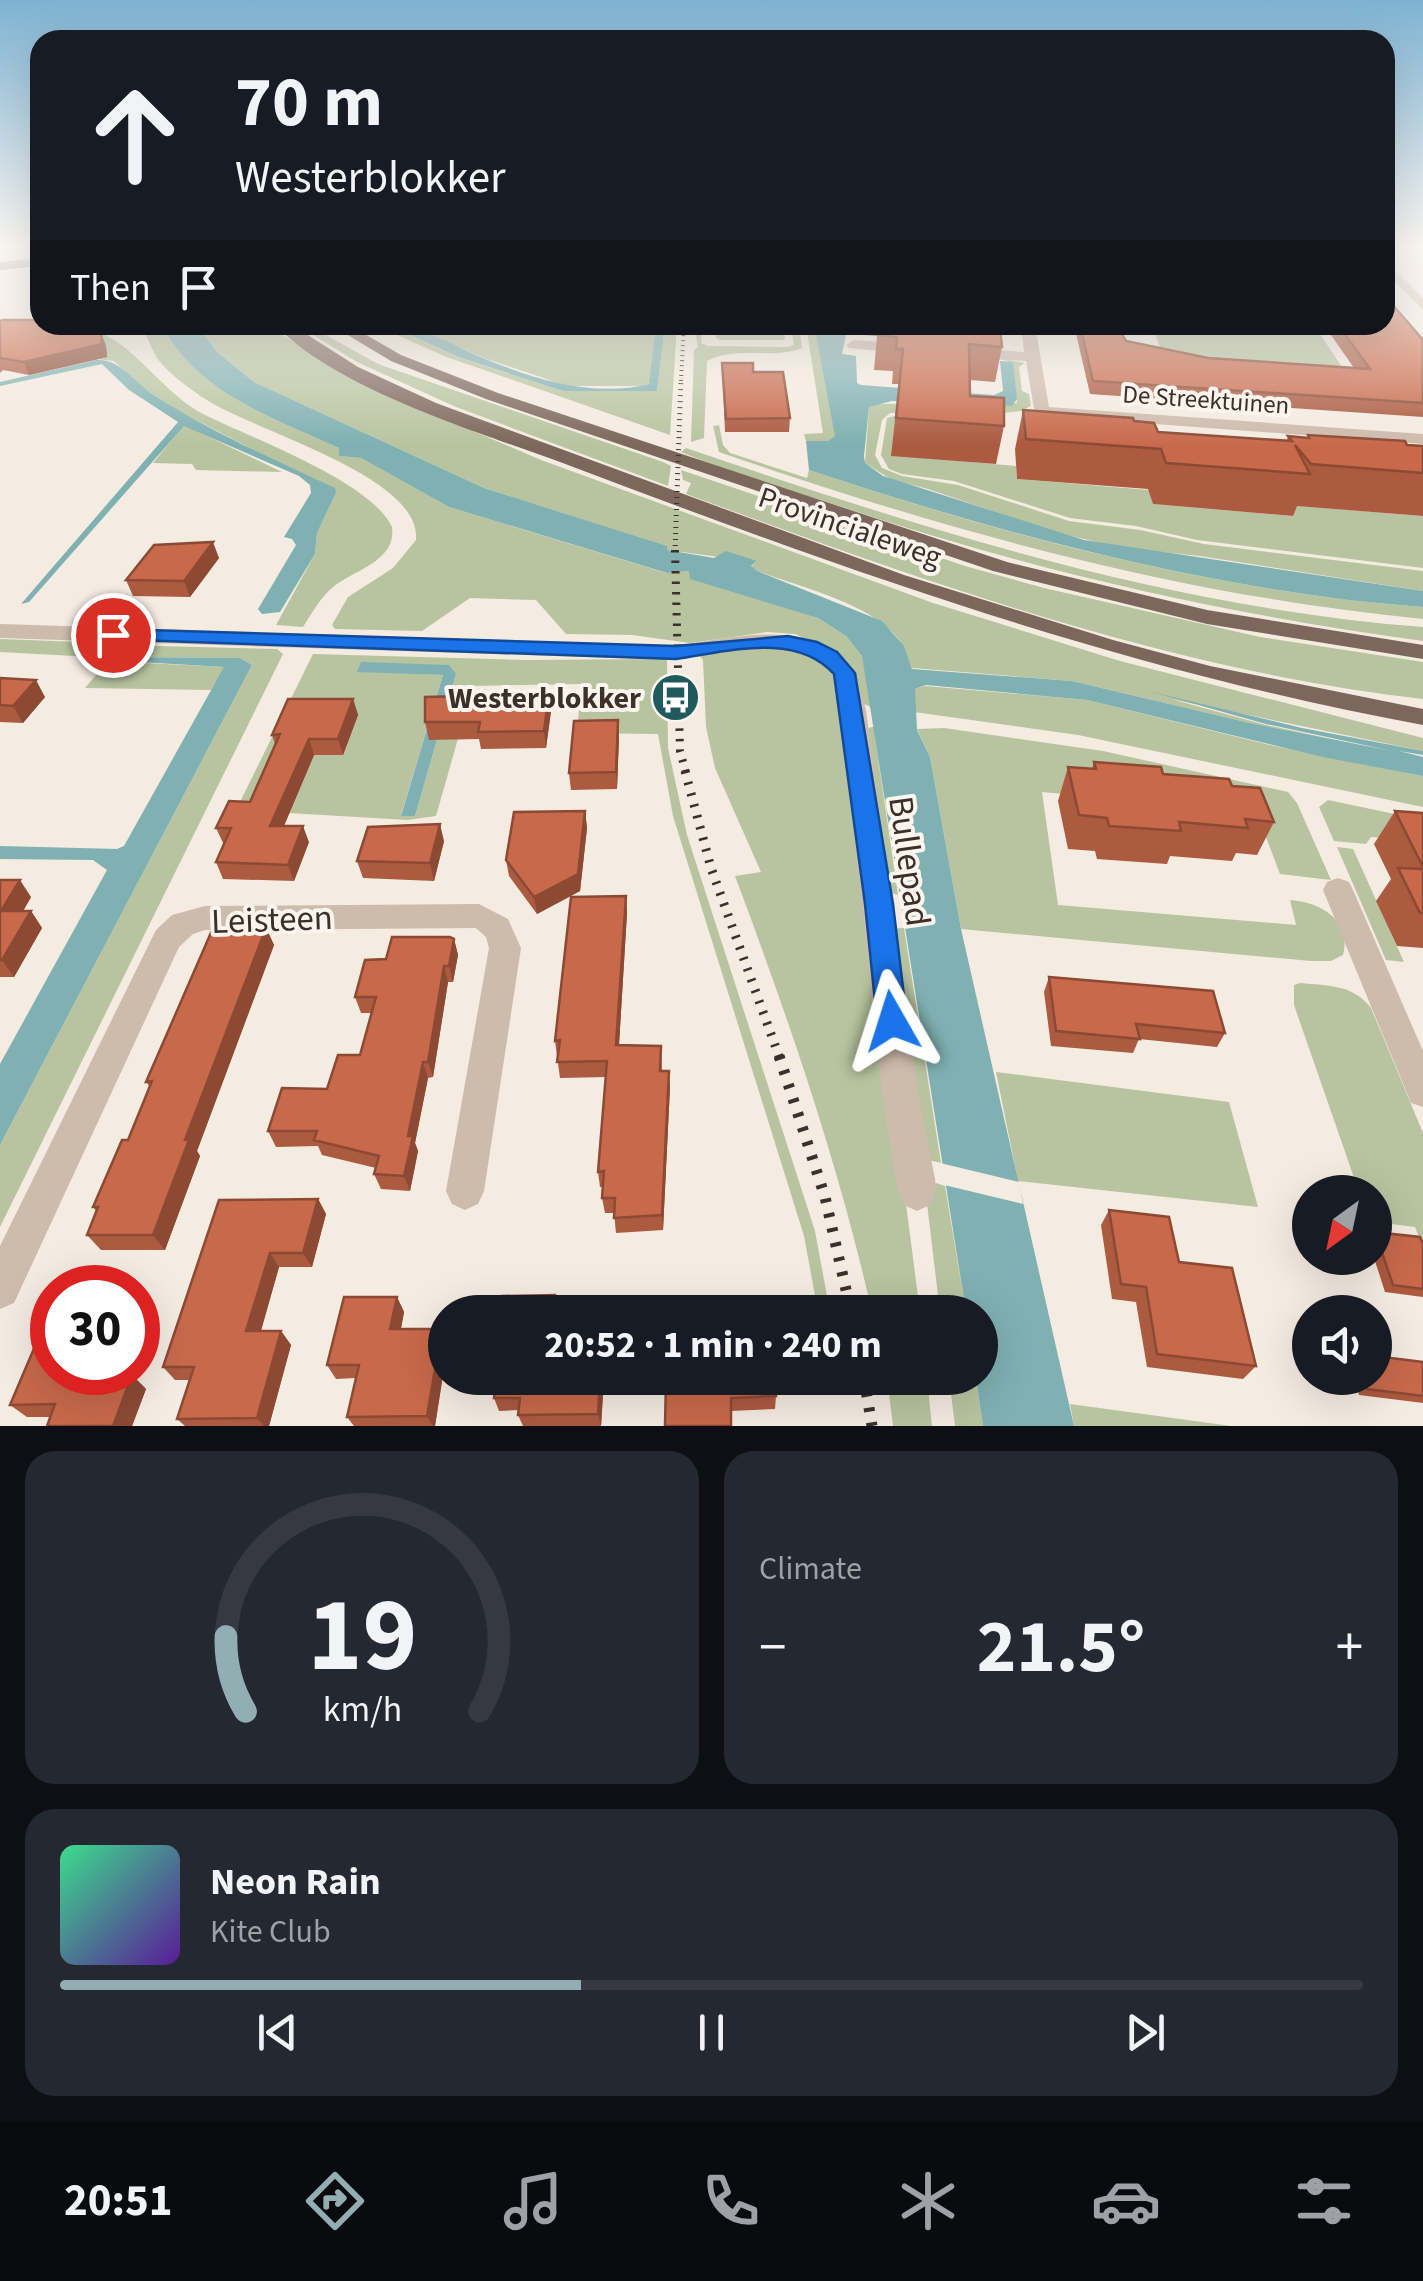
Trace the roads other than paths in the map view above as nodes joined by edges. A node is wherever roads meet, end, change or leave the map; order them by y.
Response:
1 (297, 335) edge
2 (356, 335) edge
3 (1029, 335) edge
4 (854, 345) dead end
5 (934, 350) edge
6 (954, 352) edge
7 (1032, 357) junction
8 (1423, 439) edge
9 (0, 631) edge
10 (1423, 652) edge
11 (1423, 717) edge
12 (1338, 890) dead end
13 (1423, 1091) edge
14 (922, 1177) dead end
15 (464, 1191) dead end
16 (0, 1289) edge

1 - 11 main road, Provincialeweg
2 - 10 main road, Provincialeweg
3 - 7 street, De Streektuinen
4 - 5 street
6 - 7 street
7 - 8 street, De Streektuinen
9 - 14 street, Bullepad
12 - 13 street
15 - 16 street, Leisteen

